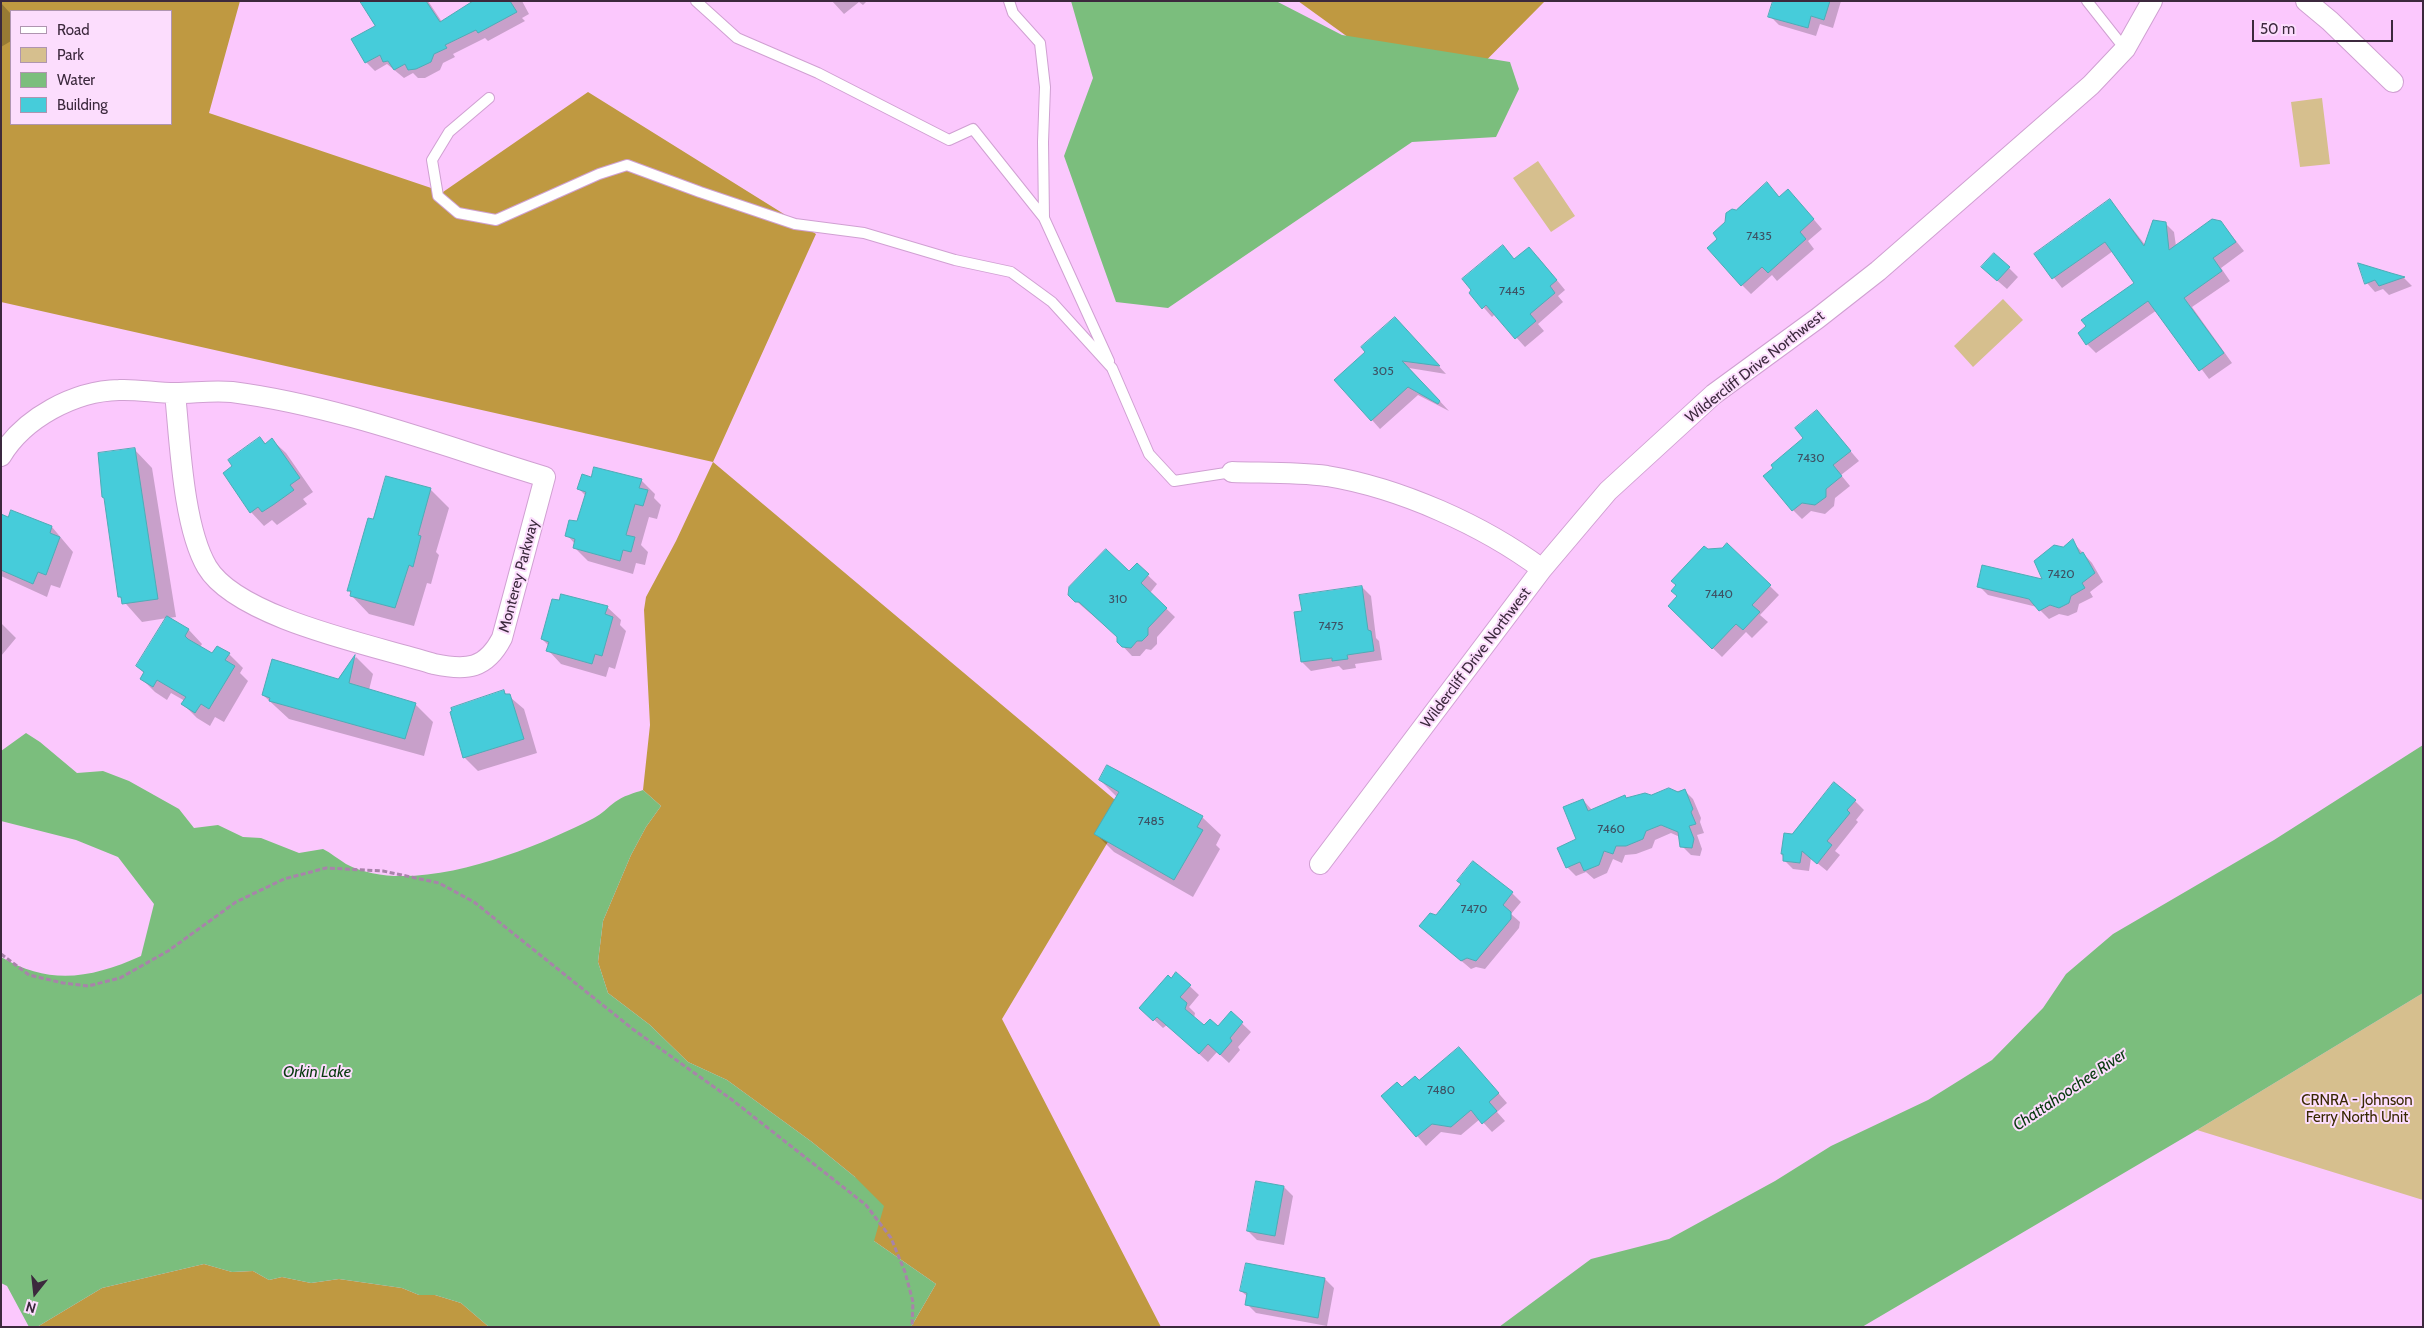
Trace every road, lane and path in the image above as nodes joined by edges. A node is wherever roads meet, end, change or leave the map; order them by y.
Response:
1 (696, 1) edge
2 (1009, 1) edge
3 (2087, 1) edge
4 (2152, 1) edge
5 (2306, 1) edge
6 (2125, 49) junction
7 (2393, 82) dead end
8 (489, 98) dead end
9 (1044, 218) junction
10 (1112, 368) junction
11 (176, 393) junction
12 (1, 456) edge
13 (1232, 472) joint
14 (1542, 569) junction
15 (1320, 864) dead end
16 (1, 954) edge
17 (912, 1327) edge

1 - 9 lane
2 - 9 lane
3 - 6 lane
4 - 6 street, Wildercliff Drive Northwest
5 - 7 street
6 - 14 street, Wildercliff Drive Northwest
8 - 10 lane
9 - 10 lane
10 - 13 lane
11 - 11 street, Monterey Parkway
11 - 12 street, Monterey Parkway
13 - 14 street
14 - 15 street, Wildercliff Drive Northwest
16 - 17 path

